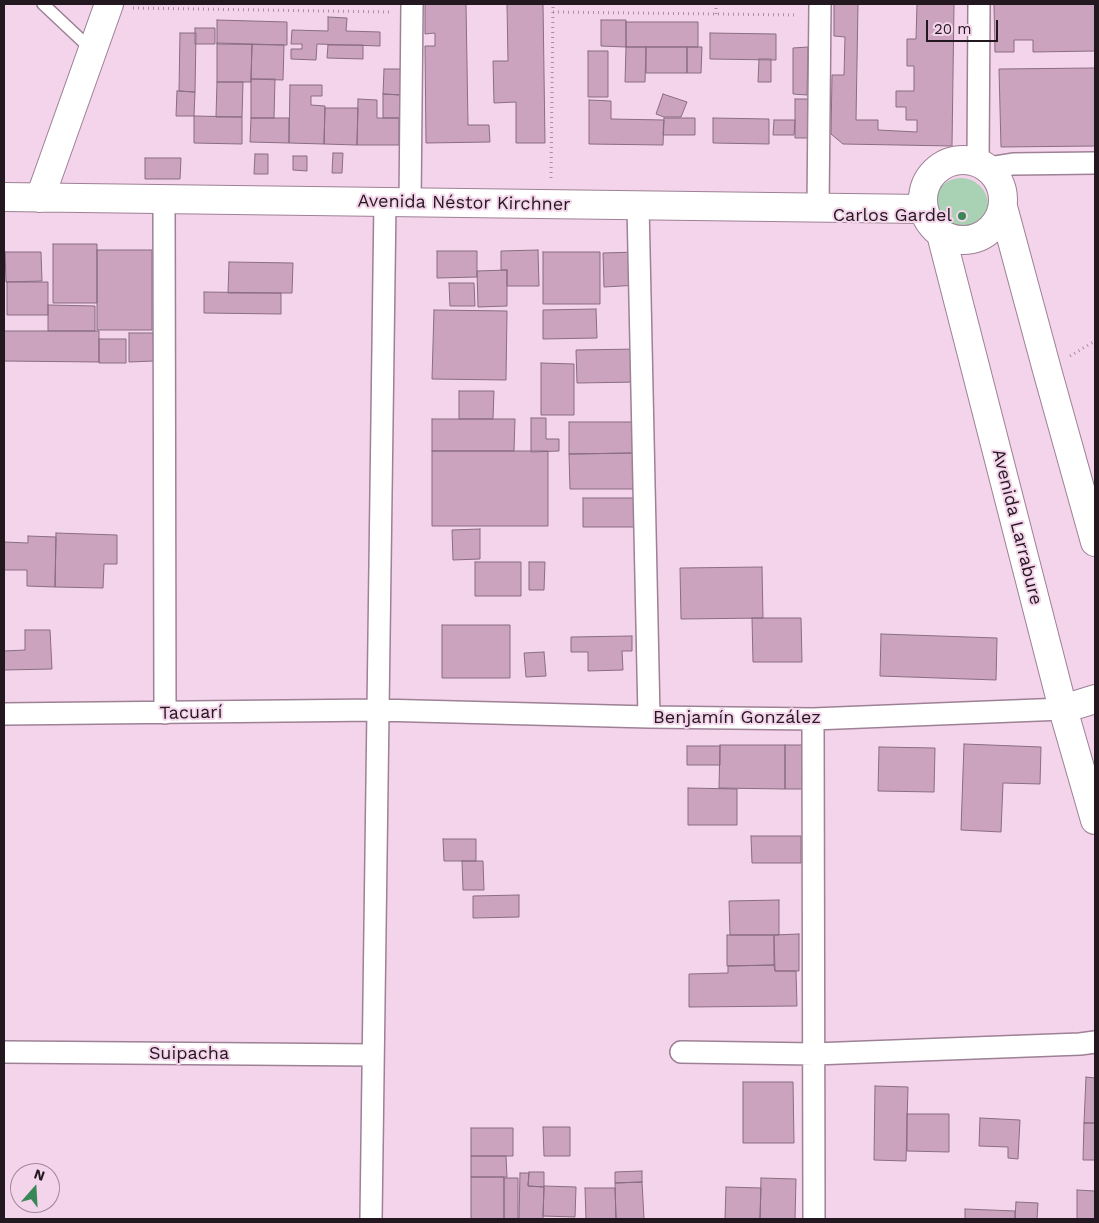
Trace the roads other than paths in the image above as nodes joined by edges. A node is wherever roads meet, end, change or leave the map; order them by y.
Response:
1 (43, 4) edge
2 (979, 4) edge
3 (108, 6) edge
4 (412, 8) edge
5 (820, 9) edge
6 (92, 50) junction
7 (1095, 163) edge
8 (983, 166) junction
9 (5, 198) edge
10 (40, 198) junction
11 (164, 199) junction
12 (398, 202) junction
13 (638, 205) junction
14 (1003, 207) junction
15 (818, 208) junction
16 (924, 209) junction
17 (941, 234) junction
18 (1095, 542) edge
19 (1095, 699) edge
20 (1063, 709) junction
21 (378, 710) junction
22 (165, 713) junction
23 (4, 714) edge
24 (649, 717) junction
25 (813, 719) junction
26 (1095, 820) edge
27 (1095, 1042) edge
28 (4, 1052) edge
29 (680, 1052) dead end
30 (814, 1054) junction
31 (373, 1055) junction
32 (371, 1219) edge
33 (814, 1219) edge

1 - 6 lane
2 - 8 street
3 - 6 street
4 - 12 street
5 - 15 street
6 - 10 street
7 - 8 street
8 - 14 street
8 - 16 street
9 - 10 street, Avenida Néstor Kirchner
10 - 11 street, Avenida Néstor Kirchner
11 - 12 street, Avenida Néstor Kirchner
11 - 22 street
12 - 13 street, Avenida Néstor Kirchner
12 - 21 street
13 - 15 street, Avenida Néstor Kirchner
13 - 24 street
14 - 17 street
14 - 18 street
15 - 16 street, Avenida Néstor Kirchner
16 - 17 street
17 - 20 street, Avenida Larrabure
19 - 20 street, Benjamín González
20 - 25 street, Benjamín González
20 - 26 street, Avenida Larrabure
21 - 22 street, Tacuarí
21 - 24 street, Benjamín González
21 - 31 street
22 - 23 street, Tacuarí
24 - 25 street, Benjamín González
25 - 30 street
27 - 30 street
28 - 31 street, Suipacha
29 - 30 street
30 - 33 street
31 - 32 street

